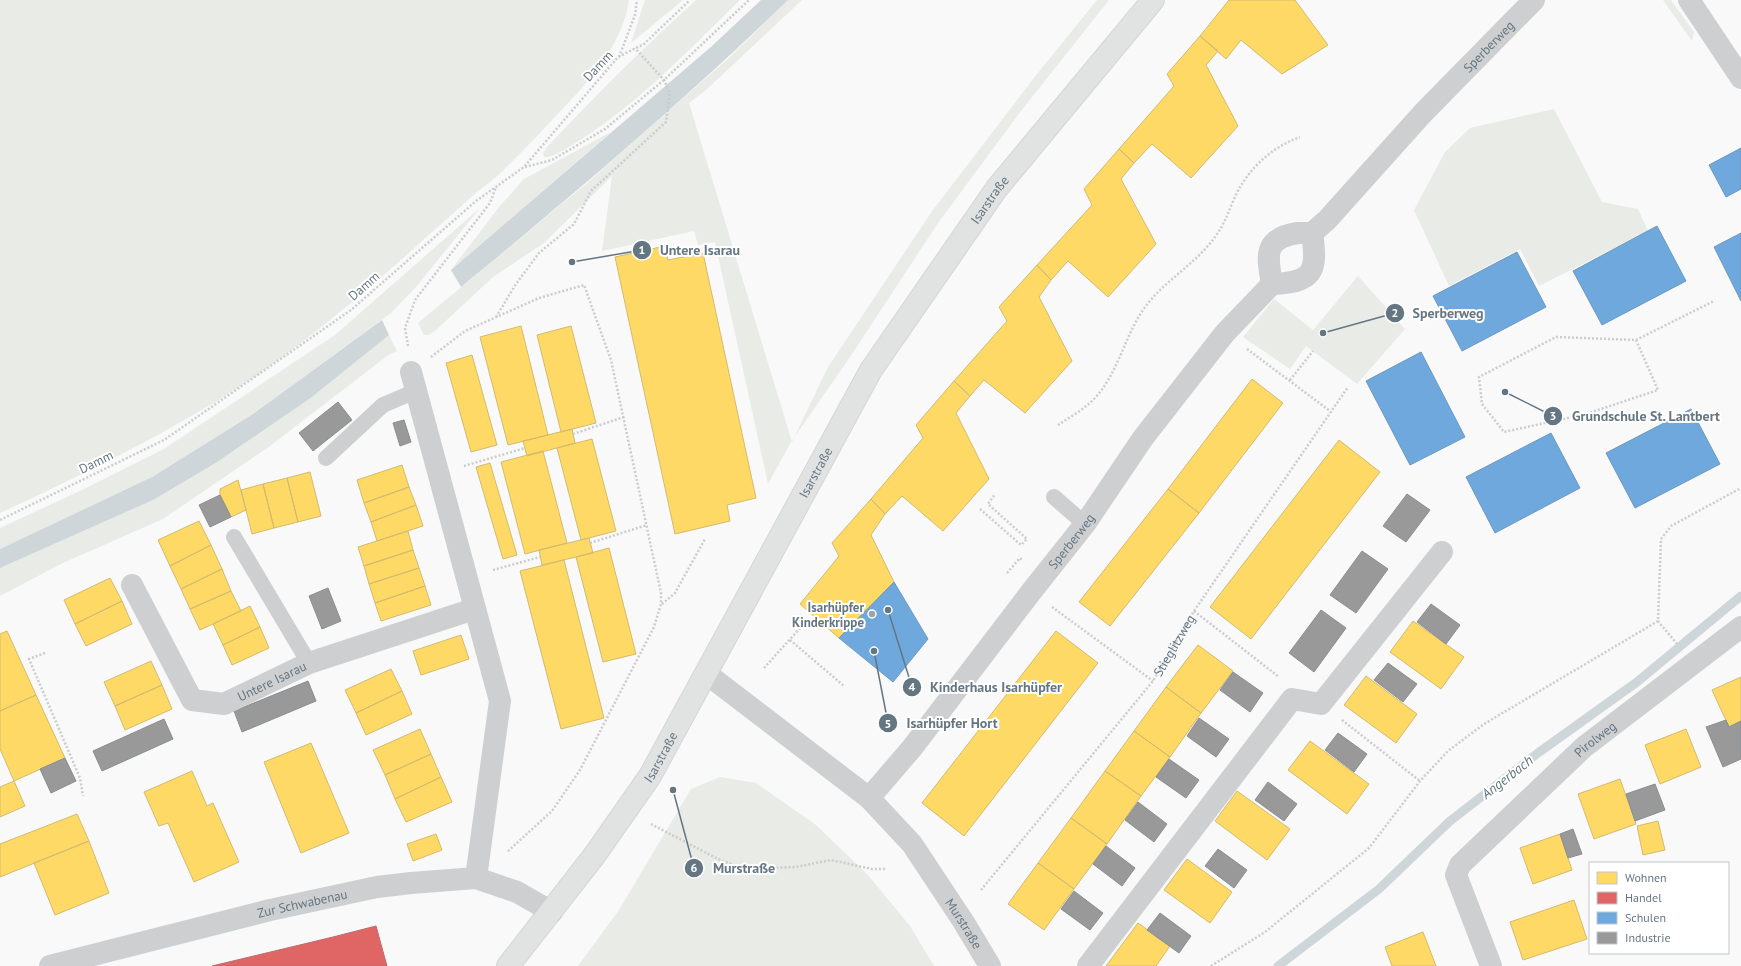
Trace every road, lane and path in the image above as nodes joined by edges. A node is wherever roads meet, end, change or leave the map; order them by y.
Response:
1 (636, 0) edge
2 (690, 0) edge
3 (749, 0) edge
4 (1153, 0) edge
5 (1534, 0) edge
6 (1688, 0) edge
7 (635, 48) junction
8 (618, 57) junction
9 (1741, 78) edge
10 (664, 80) junction
11 (1300, 137) dead end
12 (524, 167) junction
13 (496, 187) junction
14 (1312, 233) junction
15 (1272, 284) junction
16 (1714, 301) dead end
17 (496, 318) junction
18 (1225, 333) junction
19 (1636, 340) junction
20 (1313, 352) dead end
21 (1290, 380) junction
22 (414, 382) junction
23 (1348, 387) dead end
24 (1330, 411) junction
25 (624, 417) junction
26 (1058, 424) dead end
27 (573, 434) dead end
28 (525, 448) dead end
29 (326, 458) dead end
30 (438, 473) junction
31 (1741, 488) edge
32 (995, 494) dead end
33 (1054, 497) dead end
34 (980, 509) dead end
35 (0, 520) edge
36 (1085, 524) junction
37 (647, 525) junction
38 (234, 537) dead end
39 (705, 539) dead end
40 (590, 543) dead end
41 (1442, 552) dead end
42 (540, 557) dead end
43 (466, 577) junction
44 (132, 585) dead end
45 (1031, 592) junction
46 (662, 604) junction
47 (474, 609) junction
48 (1194, 611) junction
49 (802, 626) dead end
50 (1741, 627) edge
51 (790, 640) junction
52 (45, 653) dead end
53 (310, 663) junction
54 (764, 668) dead end
55 (706, 674) junction
56 (1153, 680) junction
57 (844, 686) dead end
58 (1292, 699) junction
59 (1321, 704) junction
60 (1420, 781) junction
61 (83, 796) dead end
62 (869, 798) junction
63 (651, 824) dead end
64 (506, 853) dead end
65 (885, 868) dead end
66 (476, 878) junction
67 (981, 890) dead end
68 (552, 912) junction
69 (50, 966) edge
70 (508, 966) edge
71 (990, 966) edge
72 (1088, 966) edge
73 (1211, 966) edge
74 (1490, 966) edge

1 - 8 path
2 - 7 path, Damm
3 - 10 path
4 - 55 main road, Isarstraße
5 - 14 street, Sperberweg
6 - 9 street
7 - 8 path, Damm
7 - 10 path
8 - 12 path, Damm
10 - 12 path
10 - 17 path
11 - 26 path
12 - 13 path, Damm
13 - 22 path
13 - 35 path, Damm
14 - 15 street
14 - 15 street
15 - 18 street, Sperberweg
16 - 19 path
17 - 22 path
17 - 25 path
18 - 21 path
18 - 36 street, Sperberweg
19 - 19 path
20 - 21 path
21 - 24 path
22 - 29 lane
22 - 30 street
23 - 24 path, Stieglitzweg
24 - 48 path, Stieglitzweg
25 - 27 path
25 - 37 path
28 - 30 path
30 - 43 street
31 - 60 path
32 - 34 path
33 - 36 lane
36 - 45 street, Sperberweg
37 - 40 path
37 - 46 path
38 - 53 lane
39 - 46 path
41 - 59 street
42 - 43 path
43 - 47 street
44 - 53 street, Untere Isarau
45 - 56 path
45 - 62 street, Sperberweg
46 - 64 path
47 - 53 street, Untere Isarau
47 - 66 street
48 - 56 path, Stieglitzweg
48 - 58 path
49 - 51 path
50 - 74 street, Pirolweg
51 - 54 path
51 - 57 path
52 - 61 path
55 - 62 street, Murstraße
55 - 68 main road, Isarstraße
56 - 67 path, Stieglitzweg
58 - 59 street
58 - 72 street
59 - 60 path
60 - 73 path
62 - 71 street, Murstraße
63 - 65 path
66 - 68 street, Zur Schwabenau
66 - 69 street, Zur Schwabenau
68 - 70 main road, Isarstraße

